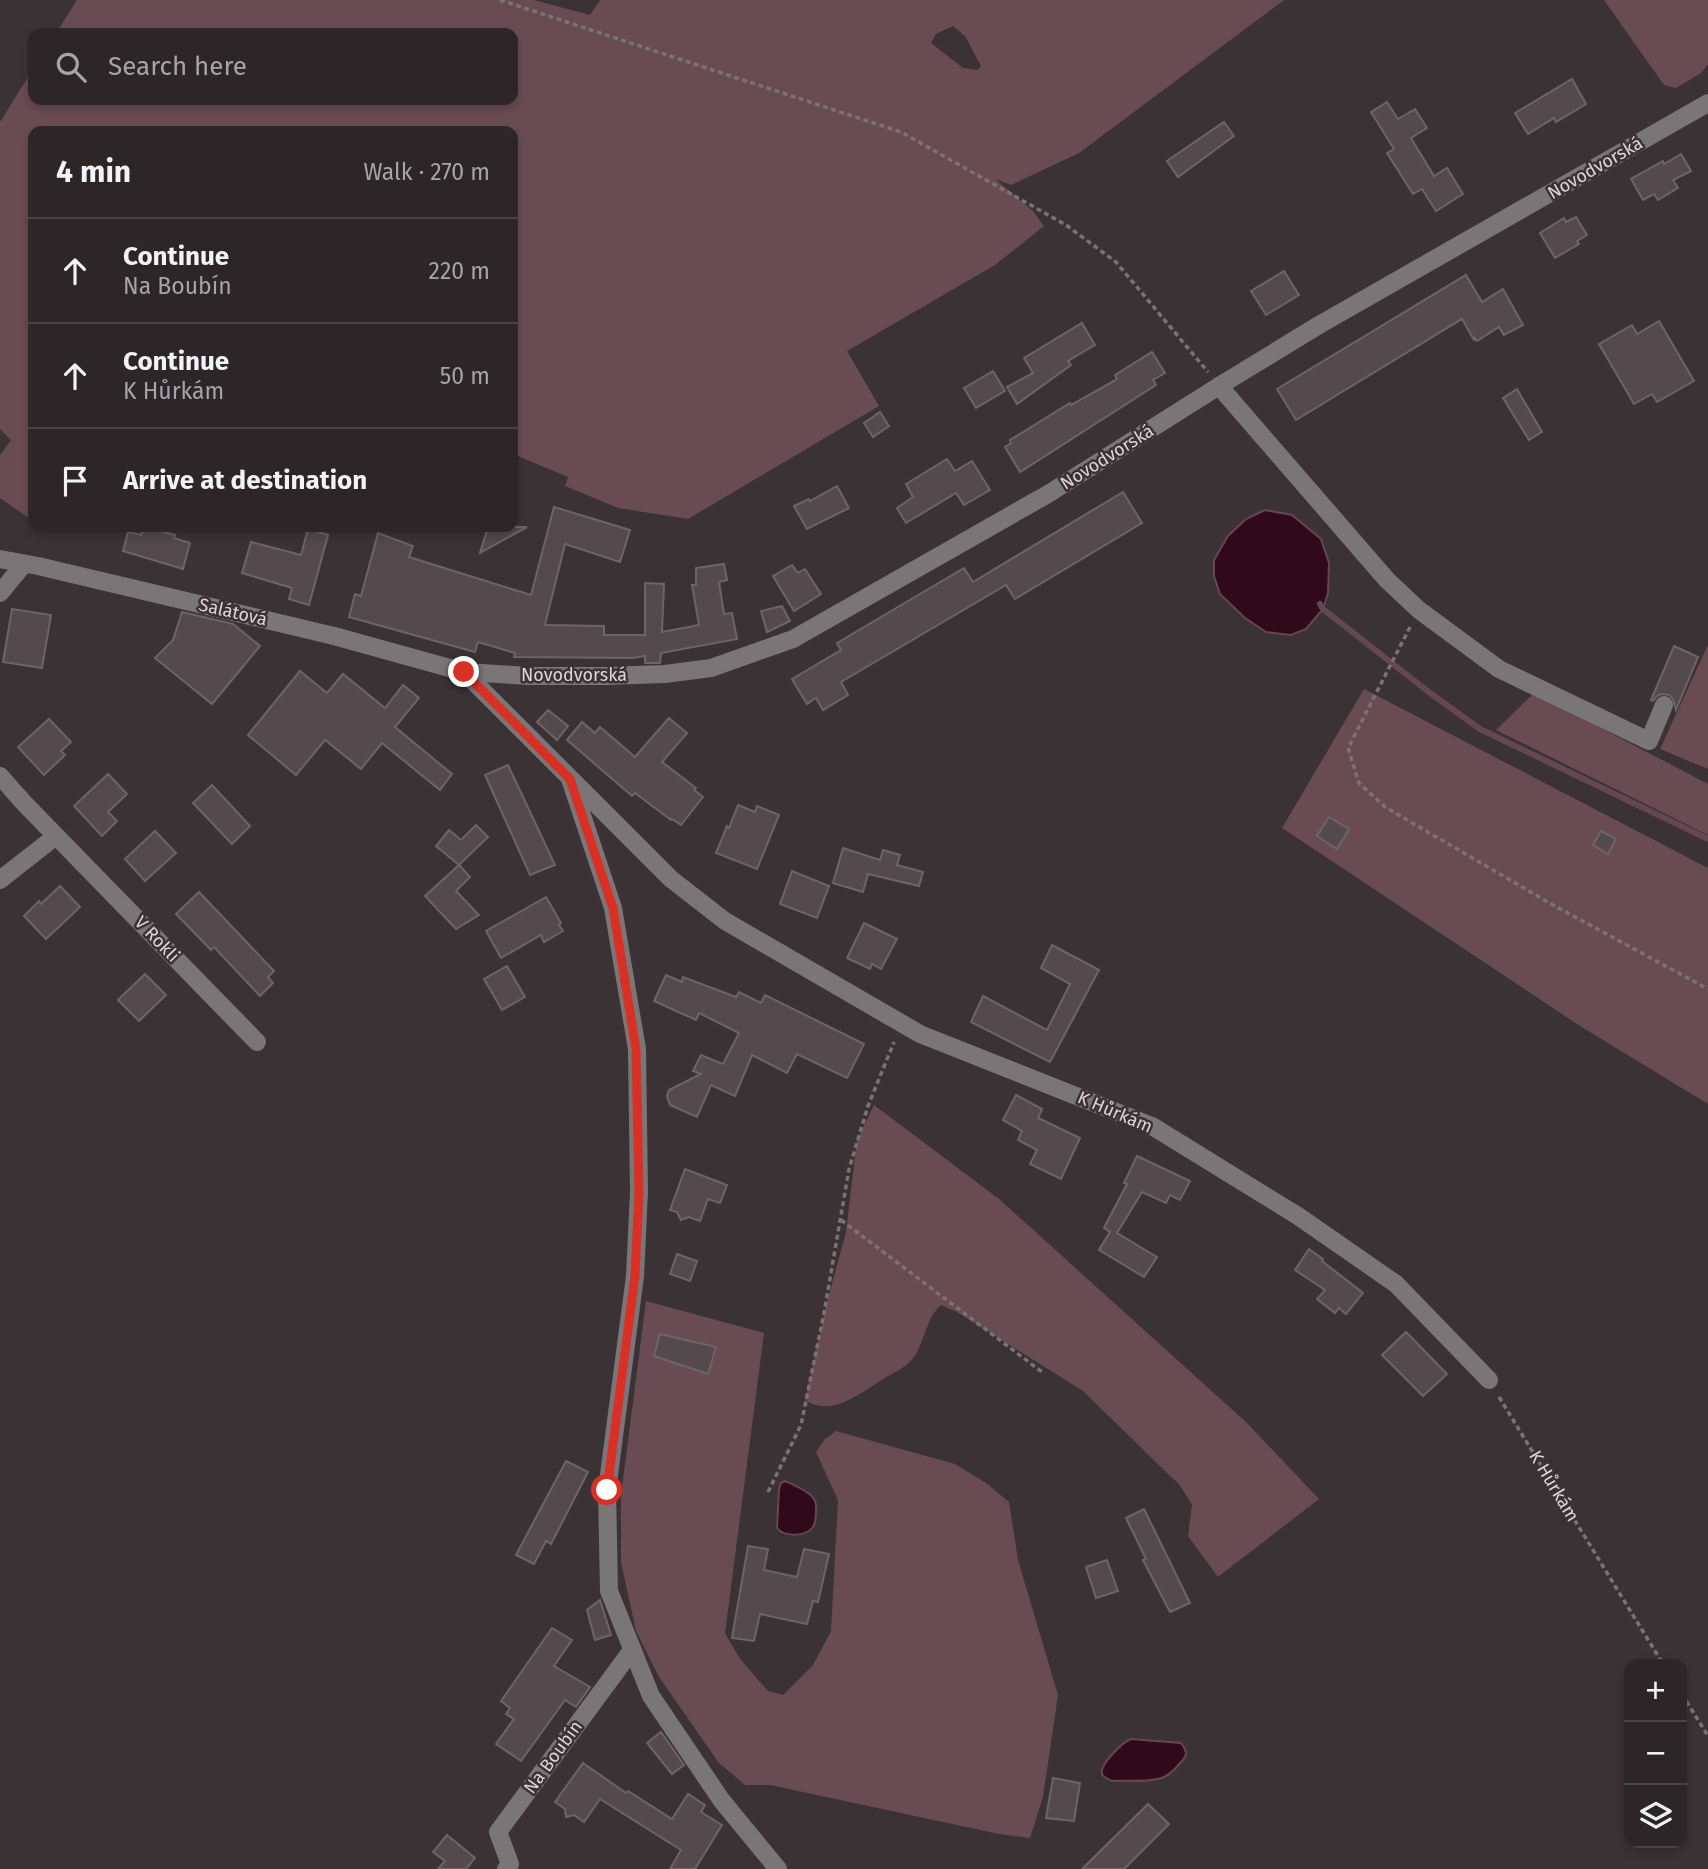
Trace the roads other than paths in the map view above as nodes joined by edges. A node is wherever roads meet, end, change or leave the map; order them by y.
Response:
1 (1708, 103) edge
2 (1219, 386) junction
3 (0, 559) edge
4 (24, 564) junction
5 (0, 593) edge
6 (464, 672) junction
7 (1664, 705) dead end
8 (0, 776) edge
9 (570, 779) junction
10 (56, 836) junction
11 (0, 880) edge
12 (257, 1042) dead end
13 (1489, 1380) road end
14 (632, 1650) junction
15 (506, 1869) edge
16 (778, 1869) edge

1 - 2 street, Novodvorská
2 - 6 street, Novodvorská
2 - 7 street
3 - 4 street, Salátová
4 - 5 street
4 - 6 street, Salátová
6 - 9 street, K Hůrkám
8 - 10 street, V Rokli
9 - 13 street, K Hůrkám
9 - 14 street
10 - 11 street
10 - 12 street, V Rokli
14 - 15 street, Na Boubín
14 - 16 street

